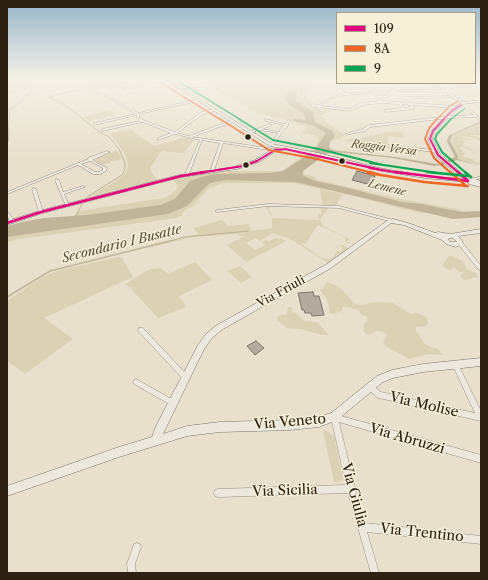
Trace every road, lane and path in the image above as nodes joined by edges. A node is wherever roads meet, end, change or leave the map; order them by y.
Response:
1 (15, 105) edge
2 (122, 105) edge
3 (176, 105) edge
4 (206, 105) edge
5 (314, 105) edge
6 (360, 105) edge
7 (400, 105) edge
8 (412, 105) edge
9 (456, 105) joint
10 (464, 105) edge
11 (318, 106) junction
12 (402, 109) junction
13 (214, 110) junction
14 (468, 110) junction
15 (385, 111) dead end
16 (322, 113) dead end
17 (138, 114) junction
18 (476, 116) junction
19 (446, 118) junction
20 (481, 119) edge
21 (266, 120) dead end
22 (142, 121) junction
23 (232, 121) junction
24 (289, 121) dead end
25 (95, 124) dead end
26 (270, 125) dead end
27 (287, 125) junction
28 (279, 127) dead end
29 (260, 129) junction
30 (104, 130) dead end
31 (250, 132) junction
32 (271, 132) junction
33 (280, 133) junction
34 (174, 134) junction
35 (346, 134) dead end
36 (187, 137) junction
37 (159, 139) dead end
38 (201, 140) junction
39 (7, 141) edge
40 (222, 143) junction
41 (275, 147) junction
42 (435, 151) junction
43 (108, 152) dead end
44 (309, 153) junction
45 (369, 153) dead end
46 (328, 157) junction
47 (89, 159) junction
48 (343, 162) junction
49 (78, 164) junction
50 (363, 165) junction
51 (382, 170) junction
52 (212, 171) junction
53 (187, 174) junction
54 (57, 180) dead end
55 (476, 182) edge
56 (83, 187) dead end
57 (34, 190) dead end
58 (7, 193) edge
59 (62, 193) junction
60 (67, 205) junction
61 (217, 211) dead end
62 (41, 212) junction
63 (7, 213) edge
64 (393, 221) junction
65 (10, 222) edge
66 (481, 231) edge
67 (464, 234) junction
68 (447, 237) junction
69 (460, 242) junction
70 (453, 245) junction
71 (466, 253) junction
72 (481, 268) edge
73 (141, 330) dead end
74 (481, 362) edge
75 (456, 364) junction
76 (186, 378) junction
77 (136, 382) dead end
78 (370, 387) junction
79 (173, 404) junction
80 (334, 417) junction
81 (481, 418) edge
82 (156, 440) junction
83 (481, 459) edge
84 (351, 489) junction
85 (7, 491) edge
86 (218, 493) dead end
87 (362, 527) junction
88 (481, 540) edge
89 (137, 547) dead end
90 (132, 573) edge
91 (375, 573) edge

1 - 39 street
2 - 17 street
3 - 17 street
4 - 13 main road
5 - 11 street
6 - 11 street
7 - 12 street
8 - 12 street
9 - 14 street
9 - 19 main road
10 - 14 street
11 - 16 street
12 - 15 street
13 - 23 main road
13 - 34 street
14 - 18 street
17 - 22 street
17 - 25 street
18 - 19 street
18 - 20 street
19 - 35 street
19 - 42 main road
21 - 27 street
22 - 30 street
22 - 34 street
23 - 31 main road
23 - 36 street
24 - 27 street
26 - 29 street
27 - 33 street
28 - 32 street
29 - 31 street
29 - 32 street
31 - 41 main road
32 - 33 street
33 - 41 street
34 - 36 street
34 - 37 street
36 - 38 street
38 - 40 street
38 - 53 street
40 - 41 street
40 - 52 street
41 - 44 main road
41 - 44 main road
41 - 52 main road
42 - 45 street
42 - 55 main road
43 - 47 street
44 - 46 main road
46 - 48 main road
46 - 50 main road
47 - 49 street
47 - 49 street
48 - 50 street
48 - 51 main road
49 - 58 street
50 - 51 main road
51 - 55 main road
52 - 53 main road
53 - 60 main road
54 - 59 street
56 - 59 street
57 - 62 street
59 - 60 street
60 - 62 main road
61 - 64 street
62 - 65 main road
63 - 65 street
64 - 68 main road
64 - 76 main road, Via Friuli
66 - 67 main road
67 - 68 main road
67 - 69 main road
68 - 69 main road
68 - 70 main road
69 - 70 main road
69 - 71 street
70 - 71 street
71 - 72 street
73 - 76 street
74 - 75 main road, Via Veneto
75 - 78 main road, Via Veneto
75 - 81 street
76 - 79 main road, Via Friuli
77 - 79 street
78 - 80 main road, Via Veneto
78 - 81 street, Via Molise
79 - 82 main road, Via Friuli
80 - 82 main road, Via Veneto
80 - 83 street, Via Abruzzi
80 - 84 street, Via Giulia
82 - 85 main road
84 - 86 street, Via Sicilia
84 - 87 street, Via Giulia
87 - 88 street, Via Trentino
87 - 91 street, Via Giulia
89 - 90 street

